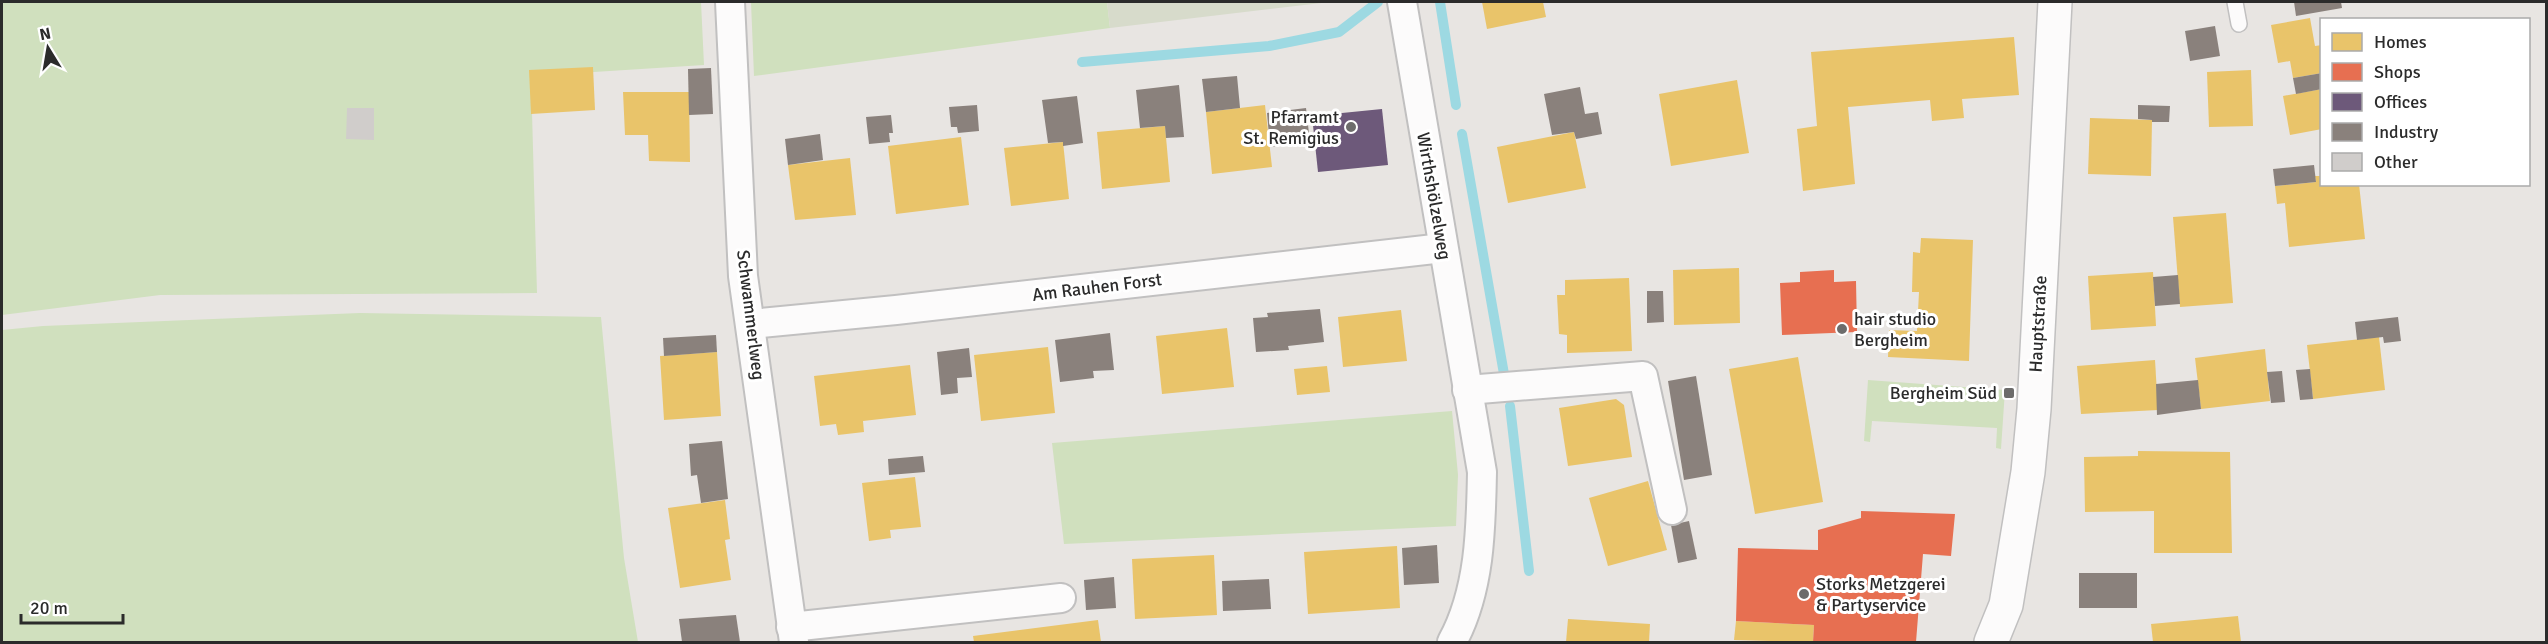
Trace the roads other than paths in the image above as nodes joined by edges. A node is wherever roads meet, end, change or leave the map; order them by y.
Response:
1 (730, 2) edge
2 (1402, 2) edge
3 (2055, 2) edge
4 (2235, 2) edge
5 (2239, 24) dead end
6 (1443, 248) junction
7 (752, 324) junction
8 (1467, 390) junction
9 (1672, 510) dead end
10 (1062, 598) dead end
11 (793, 634) edge
12 (1452, 642) edge
13 (1991, 642) edge

1 - 7 street, Schwammerlweg
2 - 6 street, Wirthshölzelweg
3 - 13 street, Hauptstraße
4 - 5 lane
6 - 7 street, Am Rauhen Forst
6 - 8 street, Wirthshölzelweg
7 - 11 street, Schwammerlweg
8 - 9 street
8 - 12 street, Wirthshölzelweg
10 - 11 street, Schwammerlweg

